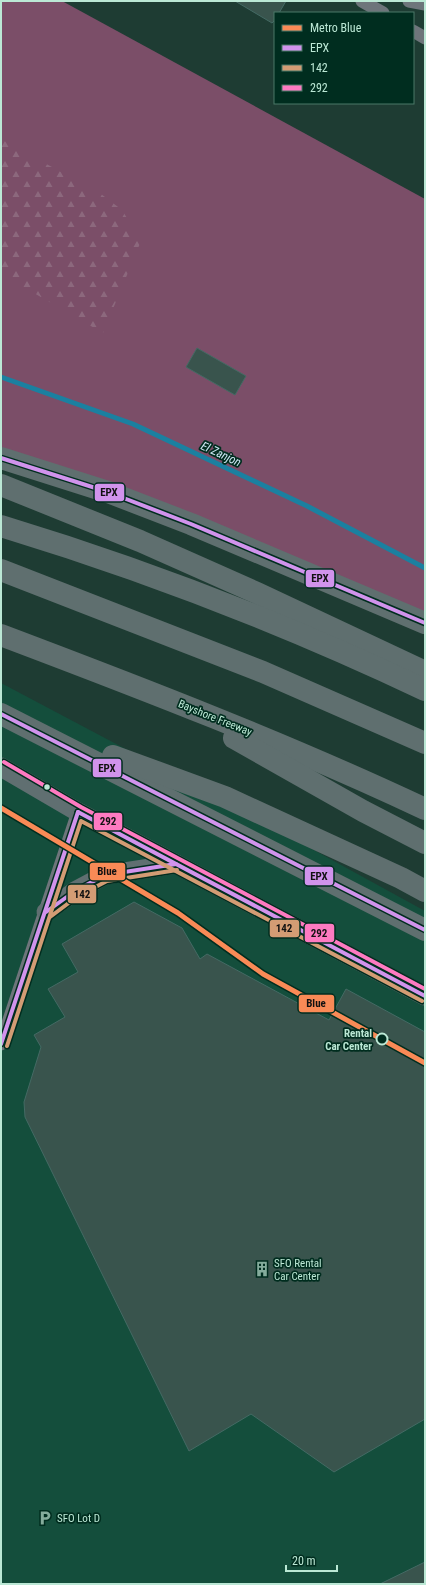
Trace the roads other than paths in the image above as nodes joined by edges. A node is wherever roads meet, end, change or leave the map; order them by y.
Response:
1 (362, 1) edge
2 (409, 1) edge
3 (425, 4) edge
4 (381, 12) edge
5 (414, 32) edge
6 (425, 38) edge
7 (1, 458) edge
8 (1, 485) edge
9 (191, 524) junction
10 (1, 526) edge
11 (1, 570) edge
12 (425, 623) edge
13 (1, 635) edge
14 (425, 639) edge
15 (425, 672) edge
16 (425, 690) edge
17 (156, 695) junction
18 (1, 712) edge
19 (425, 743) edge
20 (138, 766) junction
21 (1, 767) edge
22 (425, 809) edge
23 (78, 812) junction
24 (425, 843) edge
25 (176, 864) junction
26 (425, 891) edge
27 (425, 904) edge
28 (46, 912) junction
29 (425, 930) edge
30 (425, 996) edge
31 (1, 1044) edge

1 - 4 street
2 - 3 street
5 - 6 street
7 - 9 highway
8 - 15 highway
9 - 12 highway
9 - 14 highway
10 - 16 highway
11 - 19 highway
13 - 17 highway, Bayshore Freeway
17 - 22 highway, Bayshore Freeway
17 - 24 highway
18 - 20 highway
18 - 29 highway
20 - 26 highway
20 - 27 highway
21 - 23 street
23 - 25 street
23 - 28 street
25 - 28 street
25 - 30 street
28 - 31 street

